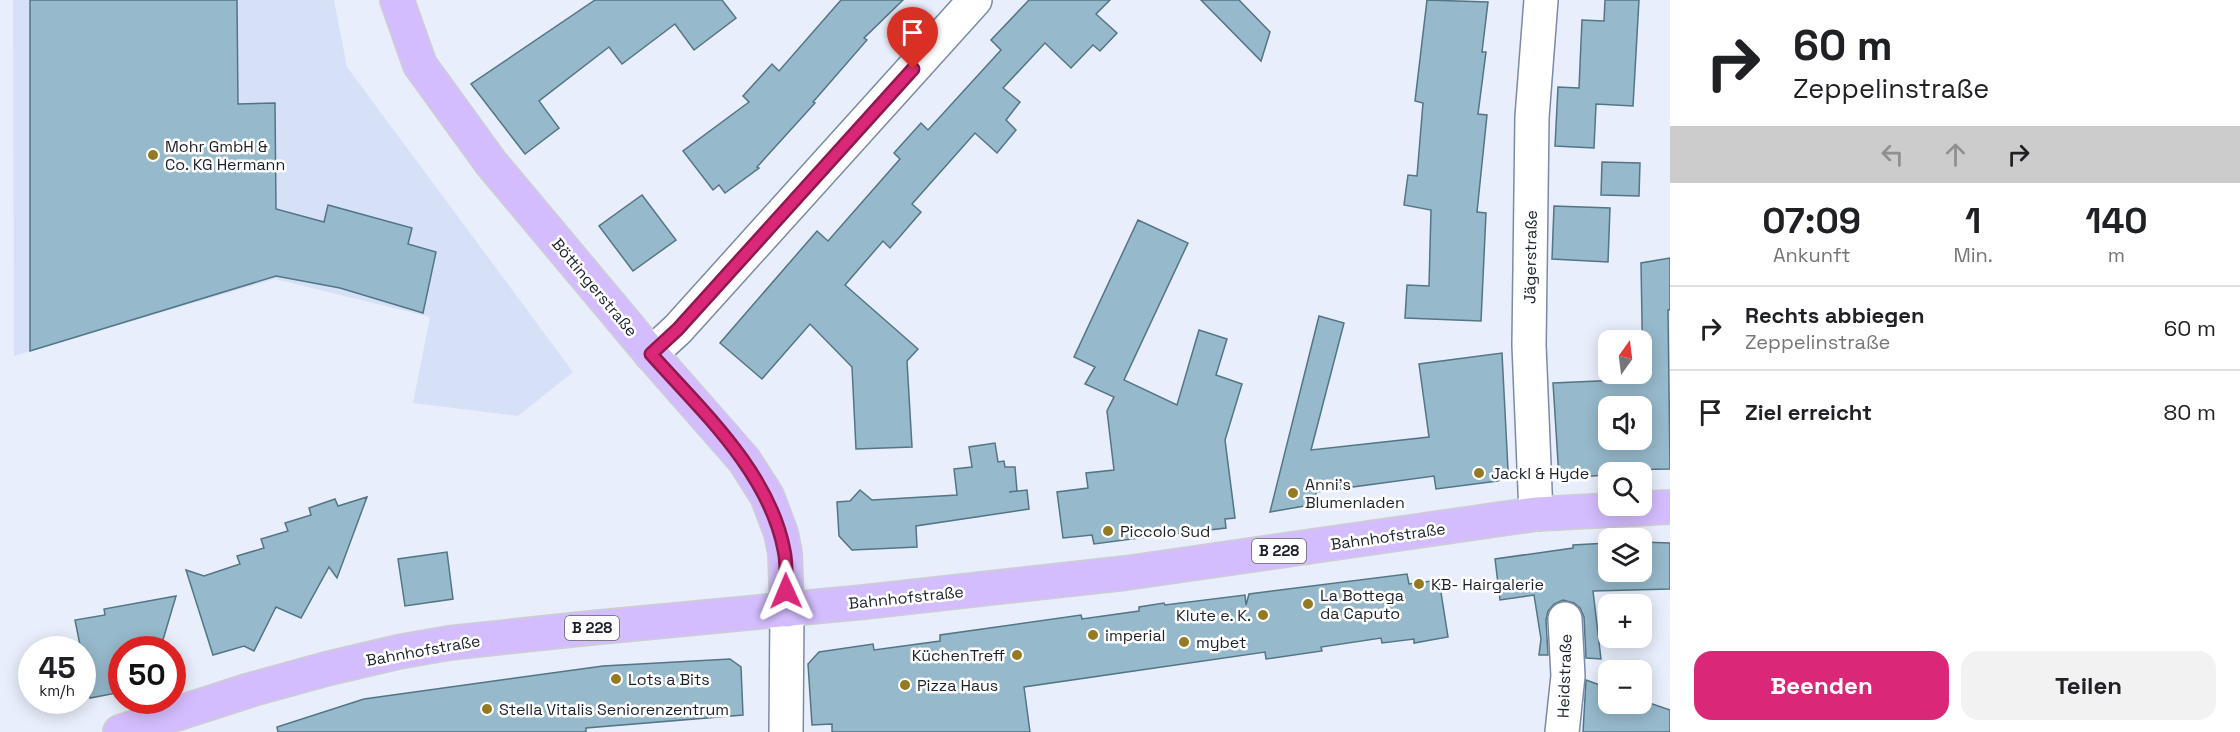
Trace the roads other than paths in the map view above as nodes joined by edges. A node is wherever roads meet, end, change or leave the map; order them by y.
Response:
1 (397, 0) edge
2 (975, 0) edge
3 (1541, 0) edge
4 (651, 354) junction
5 (1670, 507) edge
6 (1536, 514) junction
7 (787, 610) junction
8 (1565, 619) dead end
9 (140, 729) edge
10 (786, 732) edge
11 (1562, 732) edge

1 - 4 main road, Böttingerstraße
2 - 4 street
3 - 6 street, Jägerstraße
4 - 7 main road, Böttingerstraße
5 - 6 main road, Bahnhofstraße / B 228
6 - 7 main road, Bahnhofstraße / B 228
7 - 9 main road, Bahnhofstraße / B 228
7 - 10 street
8 - 11 street, Heidstraße

